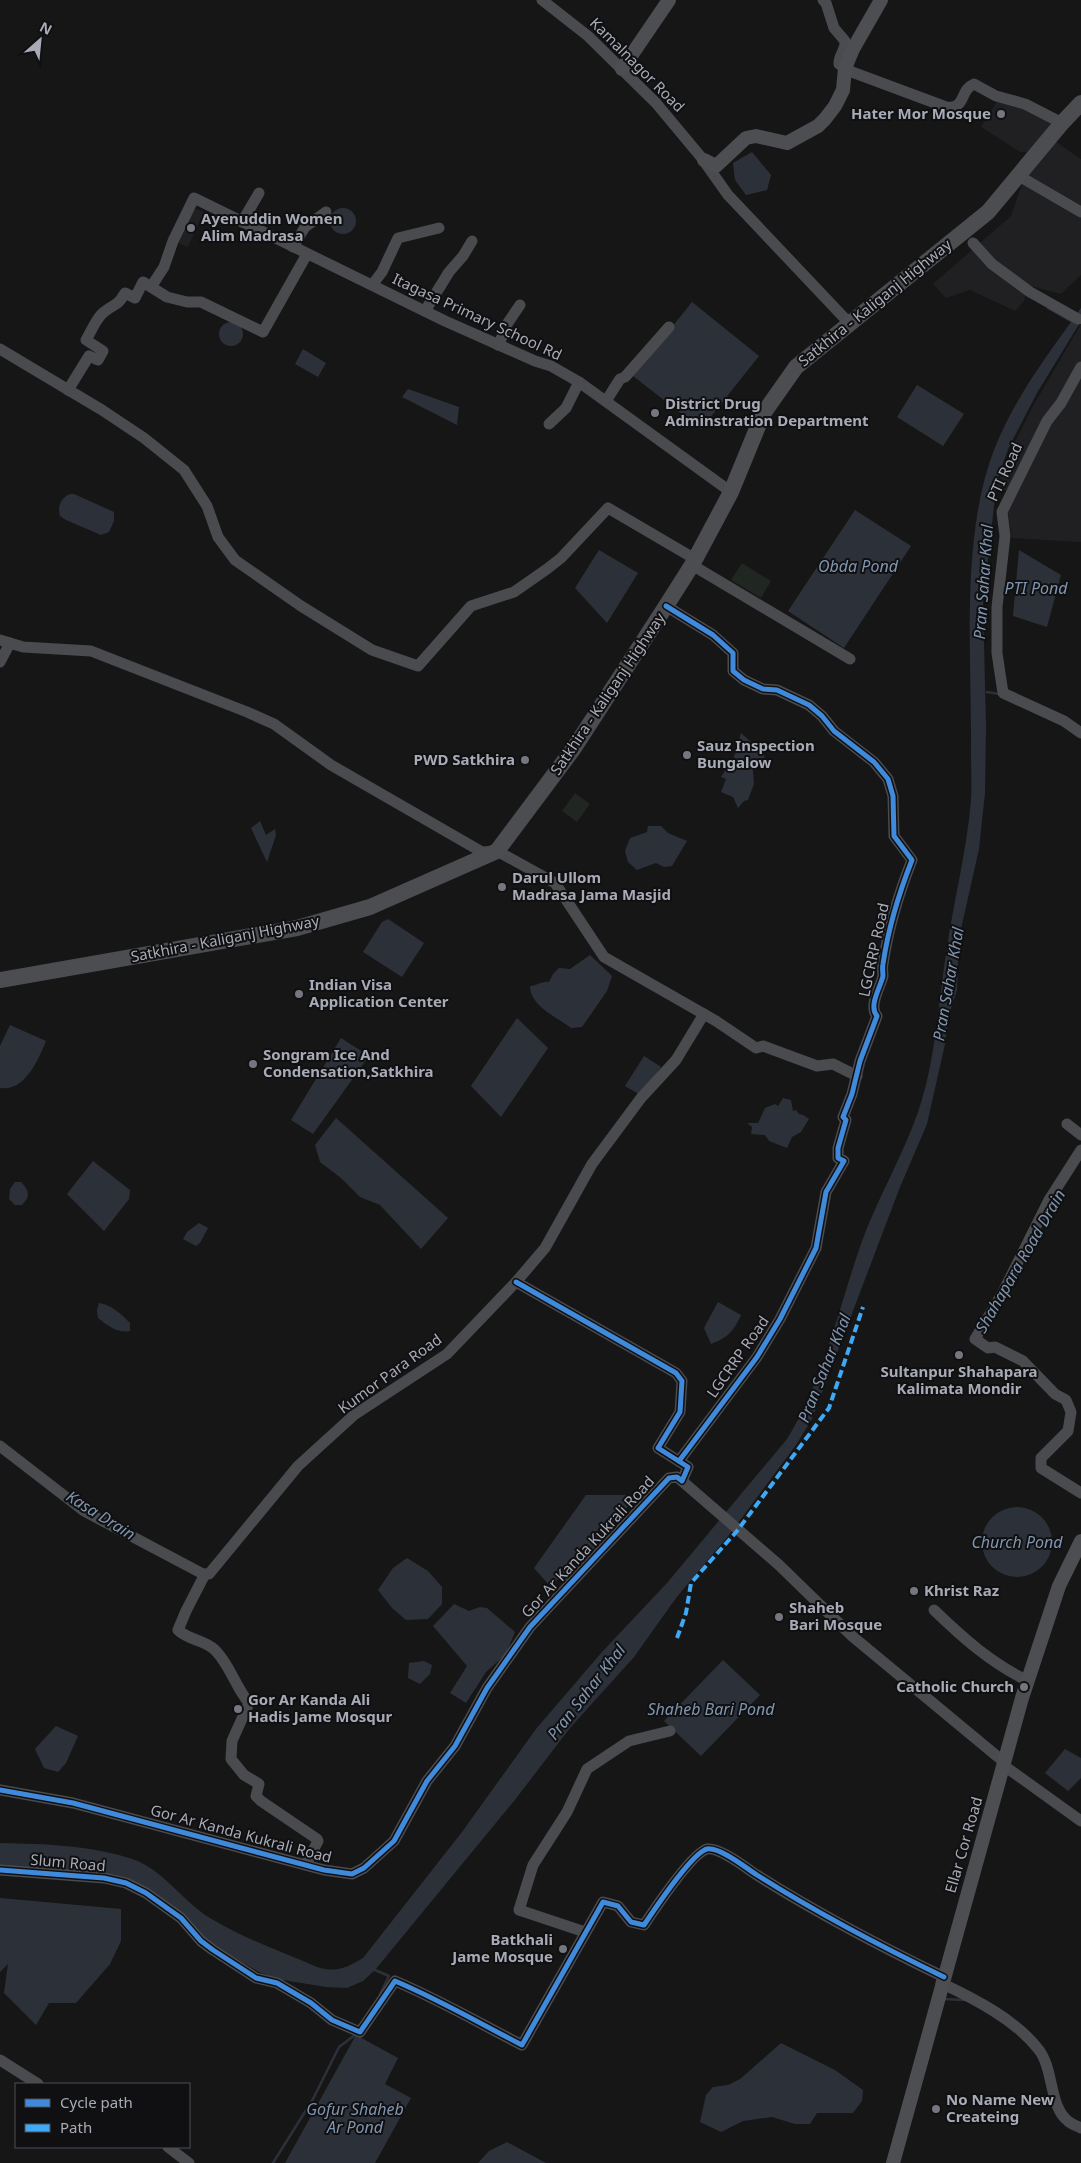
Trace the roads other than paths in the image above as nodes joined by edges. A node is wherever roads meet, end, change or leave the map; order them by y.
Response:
1 (542, 0) edge
2 (669, 0) edge
3 (823, 0) edge
4 (881, 0) edge
5 (845, 68) junction
6 (622, 70) junction
7 (1081, 103) edge
8 (1062, 123) junction
9 (704, 160) junction
10 (1019, 176) junction
11 (259, 193) dead end
12 (326, 212) dead end
13 (1081, 212) edge
14 (242, 222) junction
15 (439, 228) dead end
16 (472, 241) dead end
17 (973, 243) dead end
18 (293, 247) junction
19 (308, 254) junction
20 (372, 285) junction
21 (151, 287) junction
22 (520, 305) dead end
23 (425, 311) junction
24 (1078, 319) dead end
25 (850, 324) junction
26 (669, 327) dead end
27 (498, 345) junction
28 (0, 349) edge
29 (1081, 368) edge
30 (579, 382) junction
31 (68, 390) junction
32 (606, 401) junction
33 (548, 424) dead end
34 (732, 492) junction
35 (694, 562) junction
36 (666, 606) junction
37 (5, 642) edge
38 (850, 659) dead end
39 (0, 662) edge
40 (1081, 733) edge
41 (497, 851) junction
42 (0, 980) edge
43 (704, 1014) junction
44 (857, 1076) junction
45 (1067, 1124) dead end
46 (1081, 1135) edge
47 (1081, 1150) edge
48 (516, 1282) junction
49 (0, 1446) edge
50 (679, 1461) junction
51 (682, 1481) junction
52 (1081, 1494) edge
53 (1081, 1541) edge
54 (205, 1574) junction
55 (934, 1610) dead end
56 (1028, 1681) junction
57 (670, 1731) dead end
58 (1004, 1764) junction
59 (0, 1790) edge
60 (1081, 1821) edge
61 (306, 1864) junction
62 (0, 1870) edge
63 (585, 1932) junction
64 (943, 1980) junction
65 (0, 2060) edge
66 (36, 2083) edge
67 (1081, 2128) edge
68 (169, 2148) edge
69 (189, 2163) edge
70 (892, 2163) edge

1 - 6 street, Kamalnagor Road
2 - 6 main road
3 - 5 street
4 - 5 main road
5 - 8 street
5 - 9 main road
6 - 9 street, Kamalnagor Road
7 - 8 highway, Satkhira - Kaliganj Highway
8 - 10 highway, Satkhira - Kaliganj Highway
9 - 25 street, Kamalnagor Road
10 - 13 street
10 - 25 highway, Satkhira - Kaliganj Highway
11 - 14 street
12 - 18 street
14 - 18 street, Itagasa Primary School Rd
14 - 21 street, Itagasa Primary School Rd
15 - 20 street
16 - 23 street
17 - 24 street
18 - 19 street, Itagasa Primary School Rd
19 - 20 street, Itagasa Primary School Rd
19 - 21 street
20 - 23 street, Itagasa Primary School Rd
21 - 31 street
22 - 27 street
23 - 27 street, Itagasa Primary School Rd
25 - 34 highway, Satkhira - Kaliganj Highway
26 - 32 street
27 - 30 street, Itagasa Primary School Rd
28 - 31 street
29 - 40 street, PTI Road
30 - 32 street, Itagasa Primary School Rd
30 - 33 street
31 - 35 street
32 - 34 street, Itagasa Primary School Rd
34 - 35 highway, Satkhira - Kaliganj Highway
35 - 36 highway, Satkhira - Kaliganj Highway
35 - 38 street
36 - 41 highway, Satkhira - Kaliganj Highway
36 - 44 street, LGCRRP Road
37 - 39 street
37 - 41 street
41 - 42 highway, Satkhira - Kaliganj Highway
41 - 43 street
43 - 44 street
43 - 48 street, Kumor Para Road
44 - 50 street, LGCRRP Road
45 - 46 street
47 - 52 street
48 - 50 street
48 - 54 street, Kumor Para Road
49 - 54 street
50 - 51 street
51 - 58 street
51 - 61 street, Gor Ar Kanda Kukrali Road
53 - 56 main road, Ellar Cor Road
54 - 61 street, Kumor Para Road
55 - 56 street
56 - 58 main road, Ellar Cor Road
57 - 63 street
58 - 60 street
58 - 64 main road, Ellar Cor Road
59 - 61 street, Gor Ar Kanda Kukrali Road
62 - 63 street, Slum Road
63 - 64 street
64 - 67 street
64 - 70 main road, Ellar Cor Road
65 - 66 street
68 - 69 street

